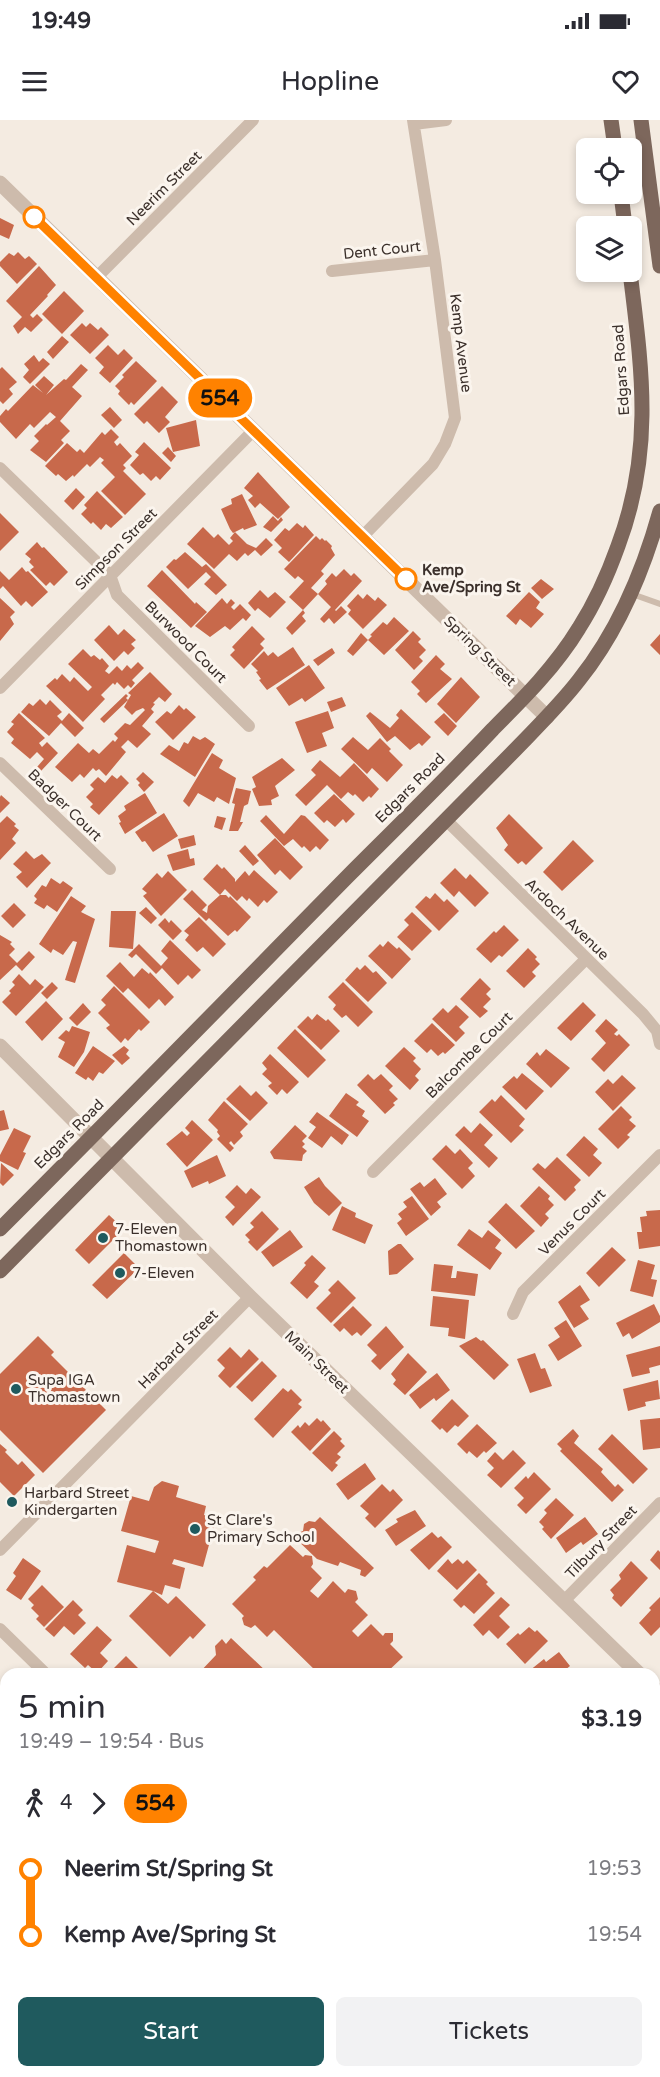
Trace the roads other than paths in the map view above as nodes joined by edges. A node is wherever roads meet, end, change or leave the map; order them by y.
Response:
1 (253, 120) edge
2 (446, 120) edge
3 (611, 120) edge
4 (641, 120) edge
5 (413, 122) edge
6 (614, 138) edge
7 (0, 183) edge
8 (435, 260) junction
9 (660, 266) edge
10 (332, 271) dead end
11 (97, 277) junction
12 (631, 282) edge
13 (253, 431) junction
14 (0, 468) edge
15 (660, 511) edge
16 (362, 537) junction
17 (110, 575) junction
18 (631, 594) junction
19 (660, 604) edge
20 (0, 688) edge
21 (525, 696) junction
22 (547, 717) junction
23 (249, 726) dead end
24 (0, 763) edge
25 (446, 820) junction
26 (110, 869) dead end
27 (586, 959) junction
28 (660, 1044) edge
29 (0, 1046) edge
30 (91, 1137) junction
31 (660, 1155) edge
32 (112, 1159) junction
33 (373, 1172) dead end
34 (0, 1229) edge
35 (0, 1271) edge
36 (250, 1297) junction
37 (513, 1314) dead end
38 (660, 1503) edge
39 (0, 1550) edge
40 (563, 1602) junction
41 (0, 1629) edge
42 (40, 1668) edge
43 (633, 1668) edge

1 - 11 street, Neerim Street
2 - 5 street
3 - 6 main road
4 - 9 main road
5 - 8 street, Kemp Avenue
7 - 11 street, Spring Street
8 - 10 street, Dent Court
8 - 16 street, Kemp Avenue
11 - 13 street, Spring Street
12 - 21 main road, Edgars Road
13 - 16 street, Spring Street
13 - 17 street, Simpson Street
14 - 17 street
15 - 18 main road
16 - 21 street, Spring Street
17 - 20 street, Simpson Street
17 - 23 street, Burwood Court
18 - 19 lane
18 - 22 main road
21 - 22 street, Spring Street
21 - 30 main road, Edgars Road
22 - 25 main road
24 - 26 street, Badger Court
25 - 27 street, Ardoch Avenue
25 - 32 main road
27 - 28 street, Ardoch Avenue
27 - 33 street, Balcombe Court
29 - 30 street, Main Street
30 - 32 street, Main Street
30 - 34 main road, Edgars Road
31 - 37 street, Venus Court
32 - 35 main road
32 - 36 street, Main Street
36 - 39 street, Harbard Street
36 - 40 street, Main Street
38 - 40 street, Tilbury Street
40 - 43 street, Main Street
41 - 42 street

